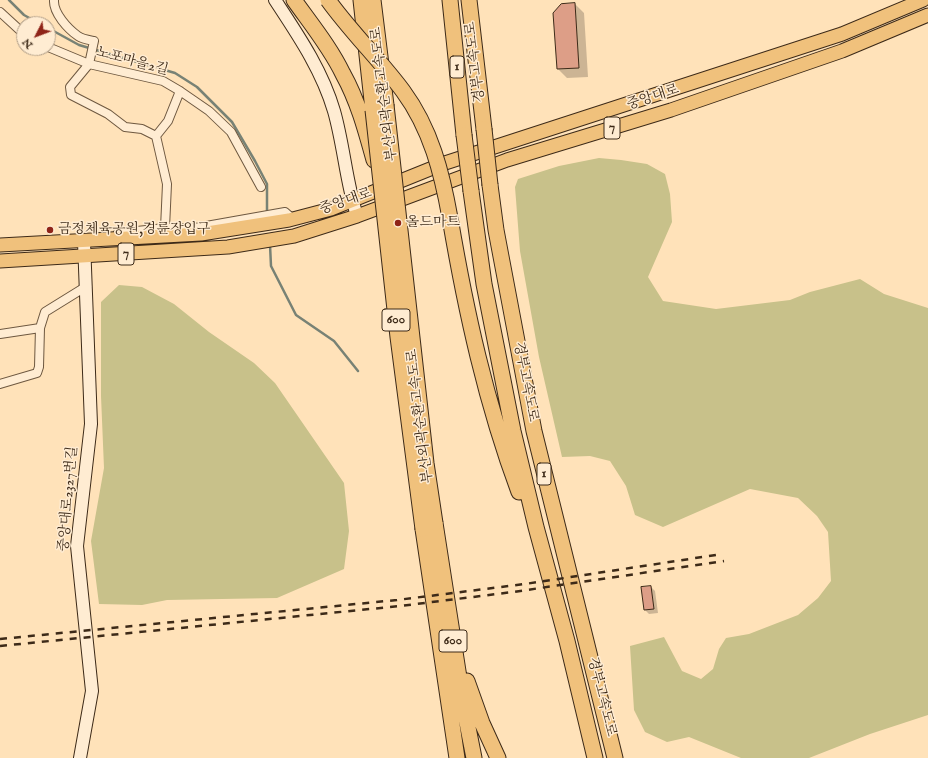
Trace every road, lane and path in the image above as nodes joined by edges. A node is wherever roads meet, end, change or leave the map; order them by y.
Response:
1 (54, 0) edge
2 (275, 0) edge
3 (294, 0) edge
4 (328, 0) edge
5 (361, 0) edge
6 (373, 0) edge
7 (450, 0) edge
8 (469, 0) edge
9 (923, 0) edge
10 (0, 12) edge
11 (928, 15) edge
12 (16, 27) edge
13 (56, 50) edge
14 (90, 62) junction
15 (180, 91) junction
16 (373, 110) junction
17 (156, 136) junction
18 (261, 187) dead end
19 (352, 201) junction
20 (358, 216) junction
21 (249, 223) junction
22 (165, 228) junction
23 (84, 242) junction
24 (0, 245) edge
25 (86, 256) junction
26 (0, 261) edge
27 (87, 286) junction
28 (40, 328) junction
29 (0, 334) edge
30 (0, 384) edge
31 (429, 526) junction
32 (546, 564) junction
33 (450, 622) junction
34 (80, 758) edge
35 (457, 758) edge
36 (474, 758) edge
37 (498, 758) edge
38 (595, 758) edge
39 (615, 758) edge

1 - 14 street
2 - 19 street
3 - 16 highway
4 - 32 highway, bridge
5 - 16 highway, 부산외곽순환고속도로 / 600
6 - 16 highway, 부산외곽순환고속도로 / 600
7 - 32 highway, 경부고속도로 / 1, bridge
8 - 39 highway, 경부고속도로 / 1, bridge
9 - 19 main road, 중앙대로 / 7
10 - 12 street
11 - 20 main road, 중앙대로 / 7
13 - 14 street, 노포마을2길
14 - 15 street, 노포마을2길
14 - 17 street
15 - 17 street
15 - 18 street, 노포마을2길
16 - 31 highway, 부산외곽순환고속도로 / 600, bridge
16 - 31 highway, 부산외곽순환고속도로 / 600, bridge
17 - 22 street
19 - 20 street
19 - 21 main road, 중앙대로 / 7
20 - 25 main road, 중앙대로 / 7
21 - 22 street
21 - 23 main road, 7
22 - 23 street
23 - 24 main road, 7
23 - 25 street, 중앙대로2327번길
25 - 26 main road, 7
25 - 27 street, 중앙대로2327번길
27 - 28 street
27 - 34 street, 중앙대로2327번길
28 - 29 street
28 - 30 street
31 - 33 highway, 부산외곽순환고속도로 / 600
31 - 35 highway, 부산외곽순환고속도로 / 600
32 - 38 highway, 경부고속도로 / 1
33 - 36 highway, 부산외곽순환고속도로 / 600
33 - 37 highway

